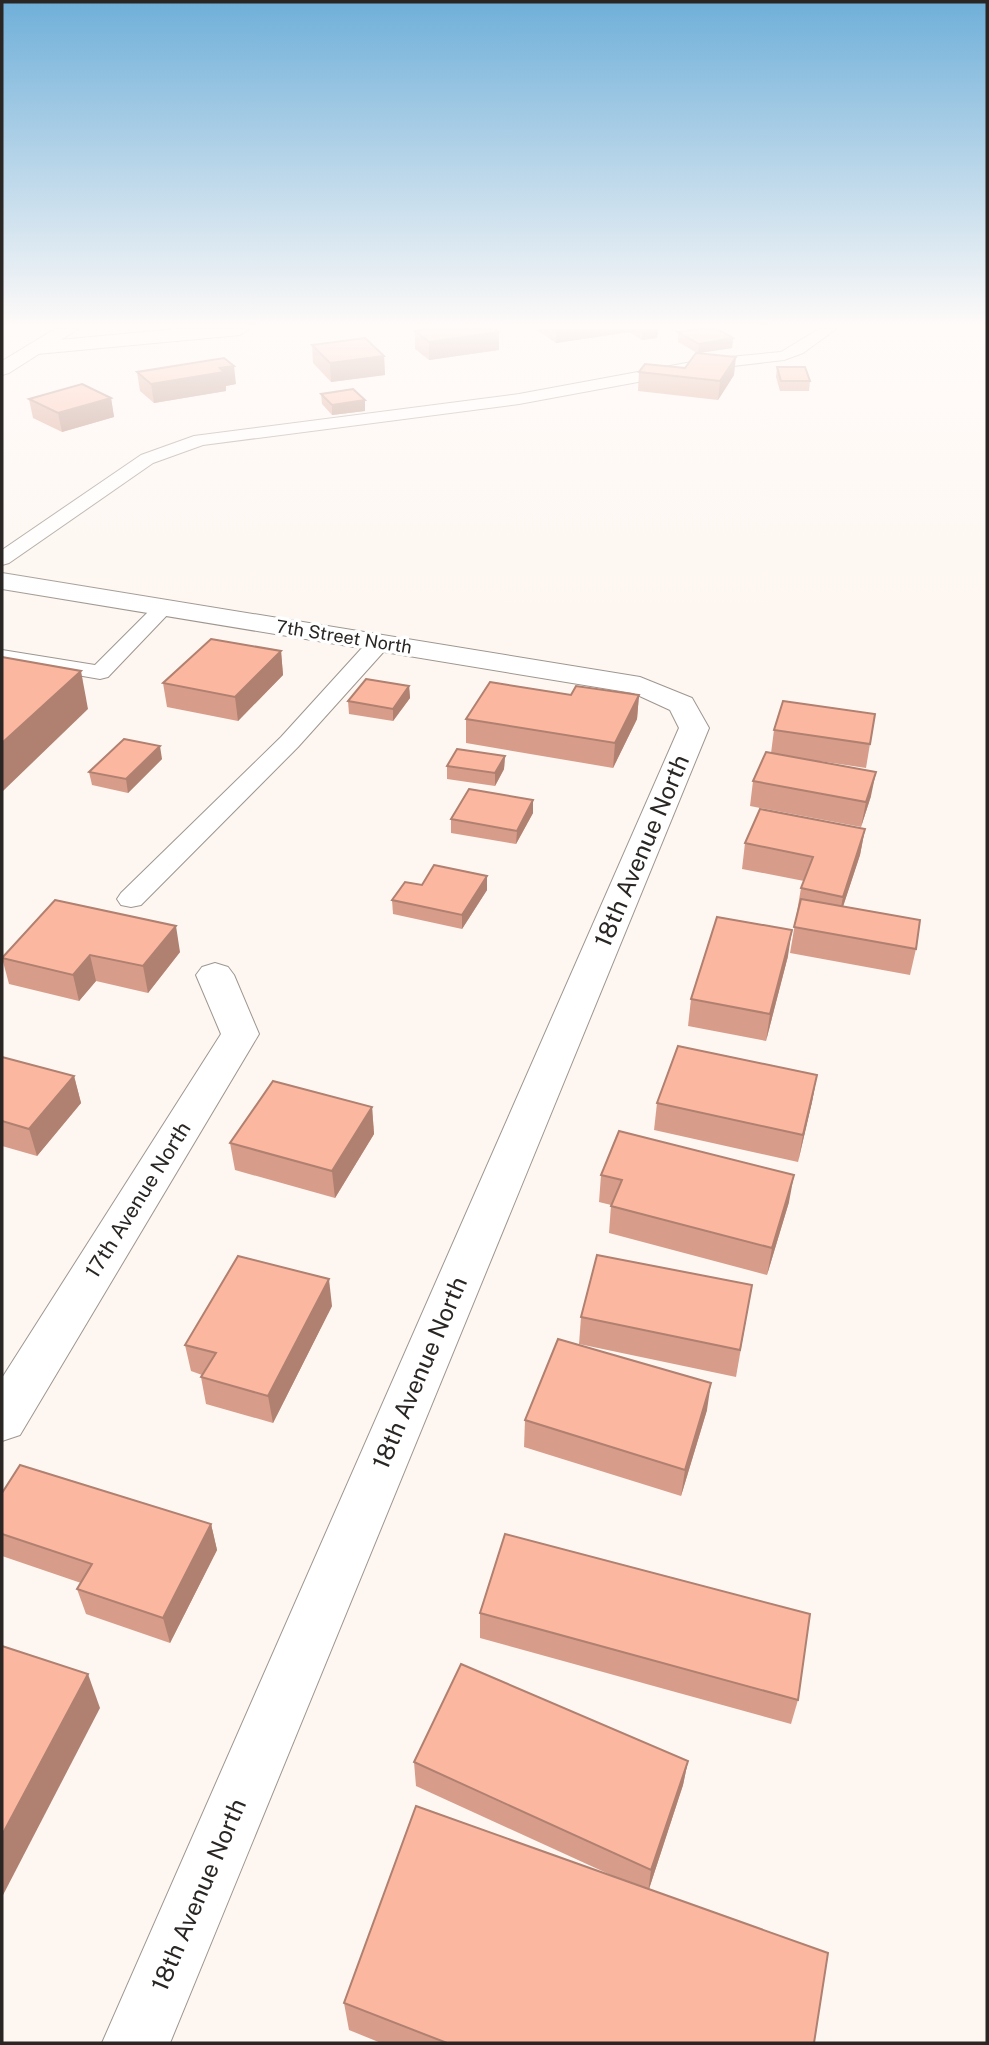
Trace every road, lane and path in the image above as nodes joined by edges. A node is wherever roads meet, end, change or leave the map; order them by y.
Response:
1 (321, 424) edge
2 (2, 559) edge
3 (2, 581) edge
4 (163, 607) junction
5 (379, 643) junction
6 (2, 656) edge
7 (682, 704) joint
8 (131, 899) dead end
9 (215, 975) dead end
10 (2, 1420) edge
11 (136, 2043) edge

1 - 2 lane
3 - 4 street, 7th Street North
4 - 5 street, 7th Street North
4 - 6 lane
5 - 7 street, 7th Street North
5 - 8 lane
7 - 11 street, 18th Avenue North
9 - 10 street, 17th Avenue North

